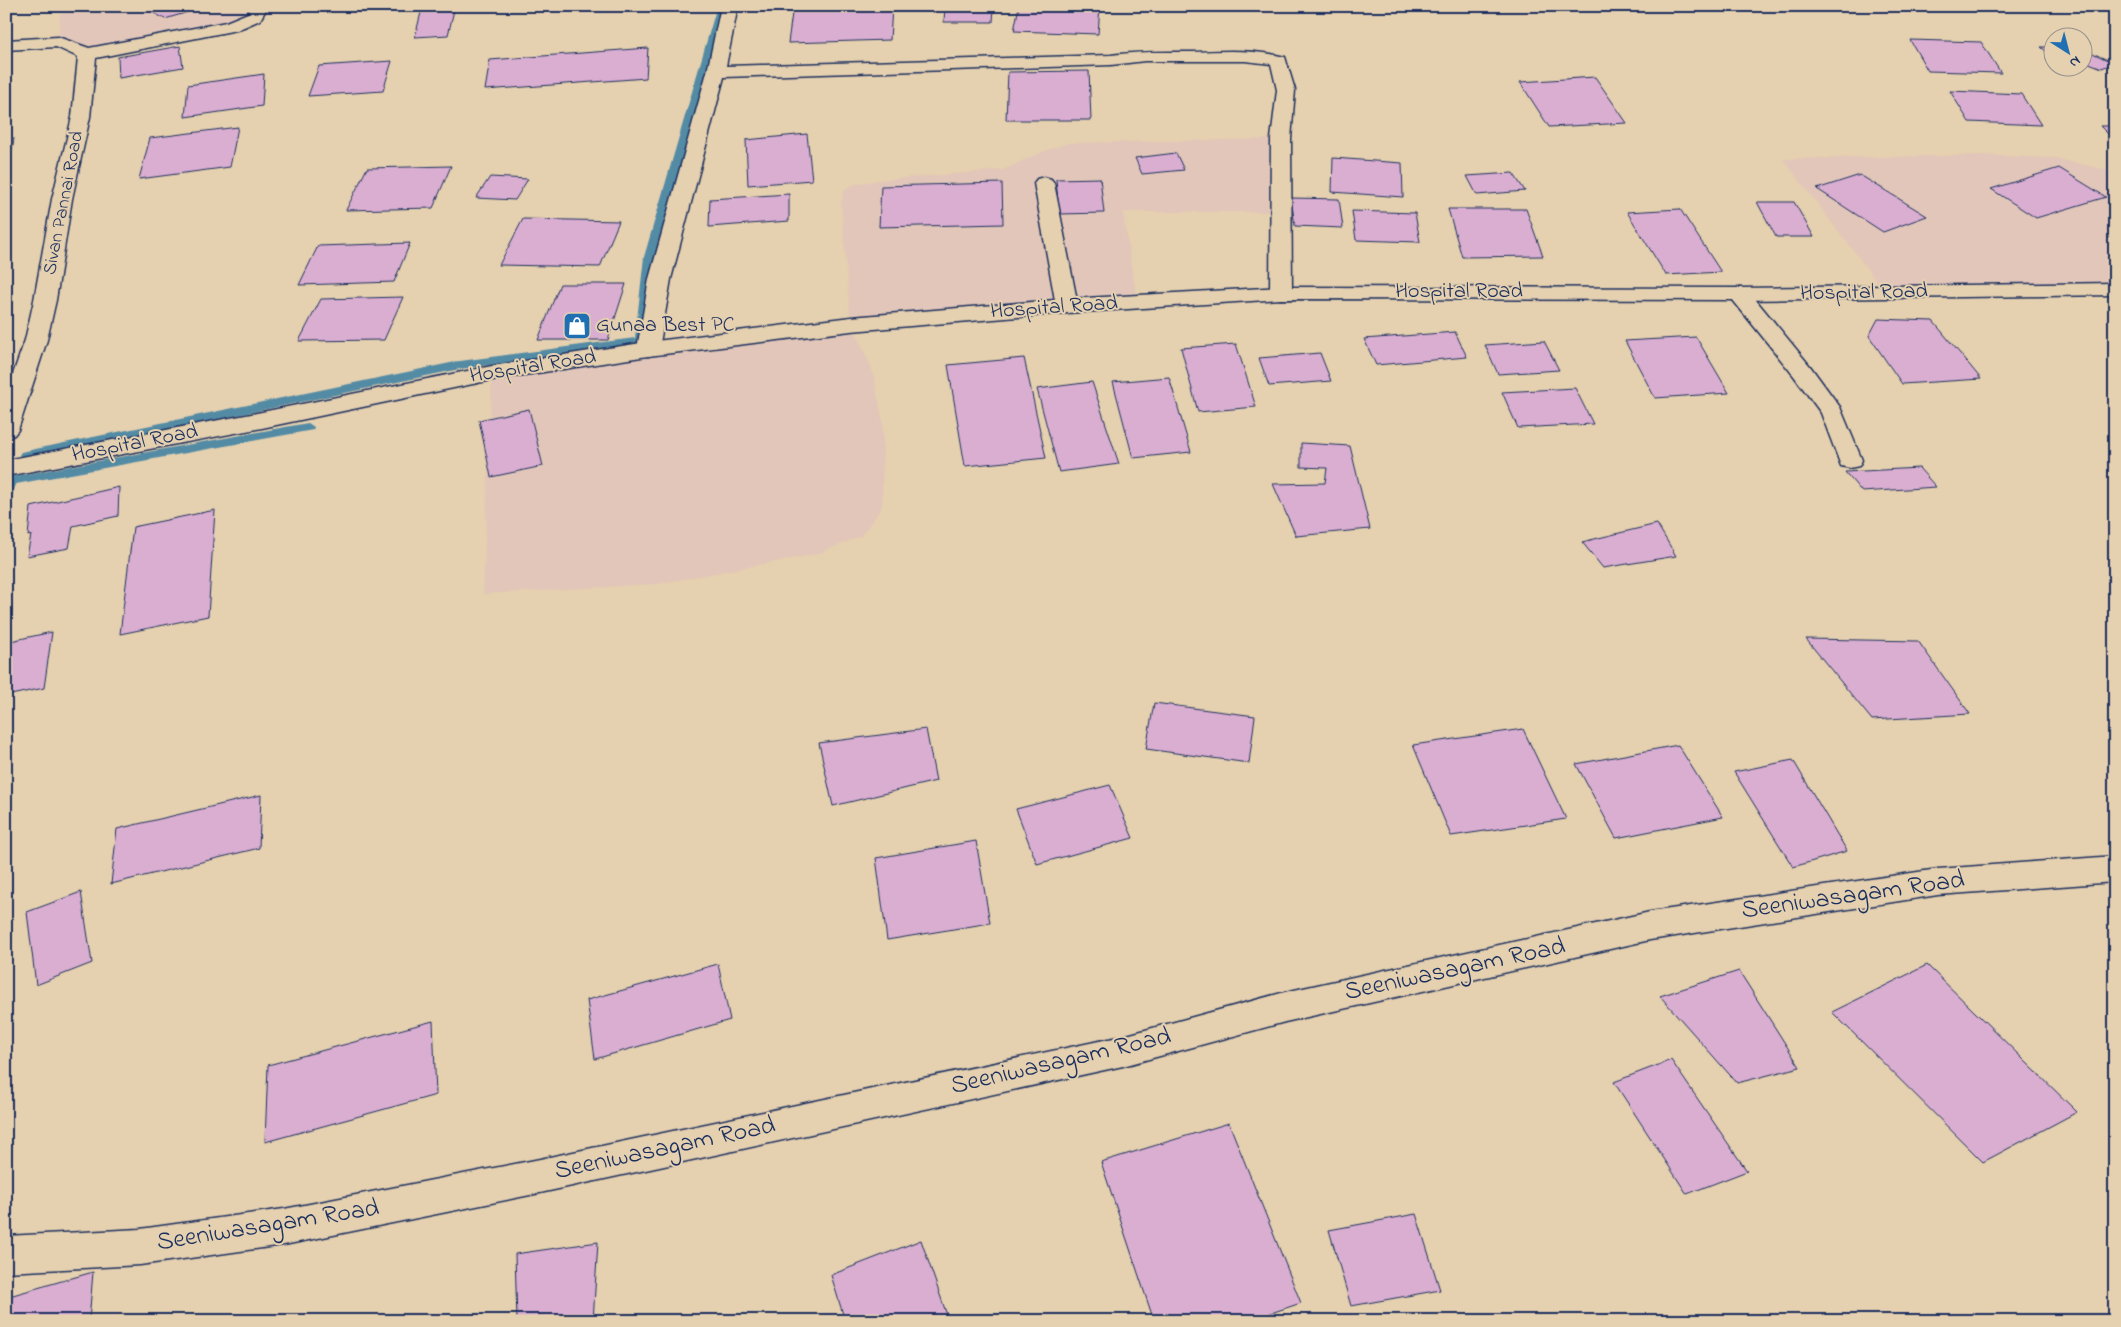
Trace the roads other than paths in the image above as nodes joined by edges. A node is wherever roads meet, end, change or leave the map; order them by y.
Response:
1 (260, 6) edge
2 (730, 6) edge
3 (6, 45) edge
4 (88, 54) junction
5 (716, 72) junction
6 (1044, 183) dead end
7 (2115, 289) edge
8 (1281, 293) junction
9 (1740, 294) junction
10 (1066, 306) junction
11 (648, 348) junction
12 (6, 430) edge
13 (1850, 460) dead end
14 (6, 468) edge
15 (2115, 869) edge
16 (6, 1254) edge

1 - 4 street
2 - 5 street
3 - 4 street
4 - 12 street, Sivan Pannai Road
5 - 8 street
5 - 11 street
6 - 10 street
7 - 9 street, Hospital Road
8 - 9 street, Hospital Road
8 - 10 street, Hospital Road
9 - 13 street
10 - 11 street, Hospital Road
11 - 14 street, Hospital Road
15 - 16 street, Seeniwasagam Road

